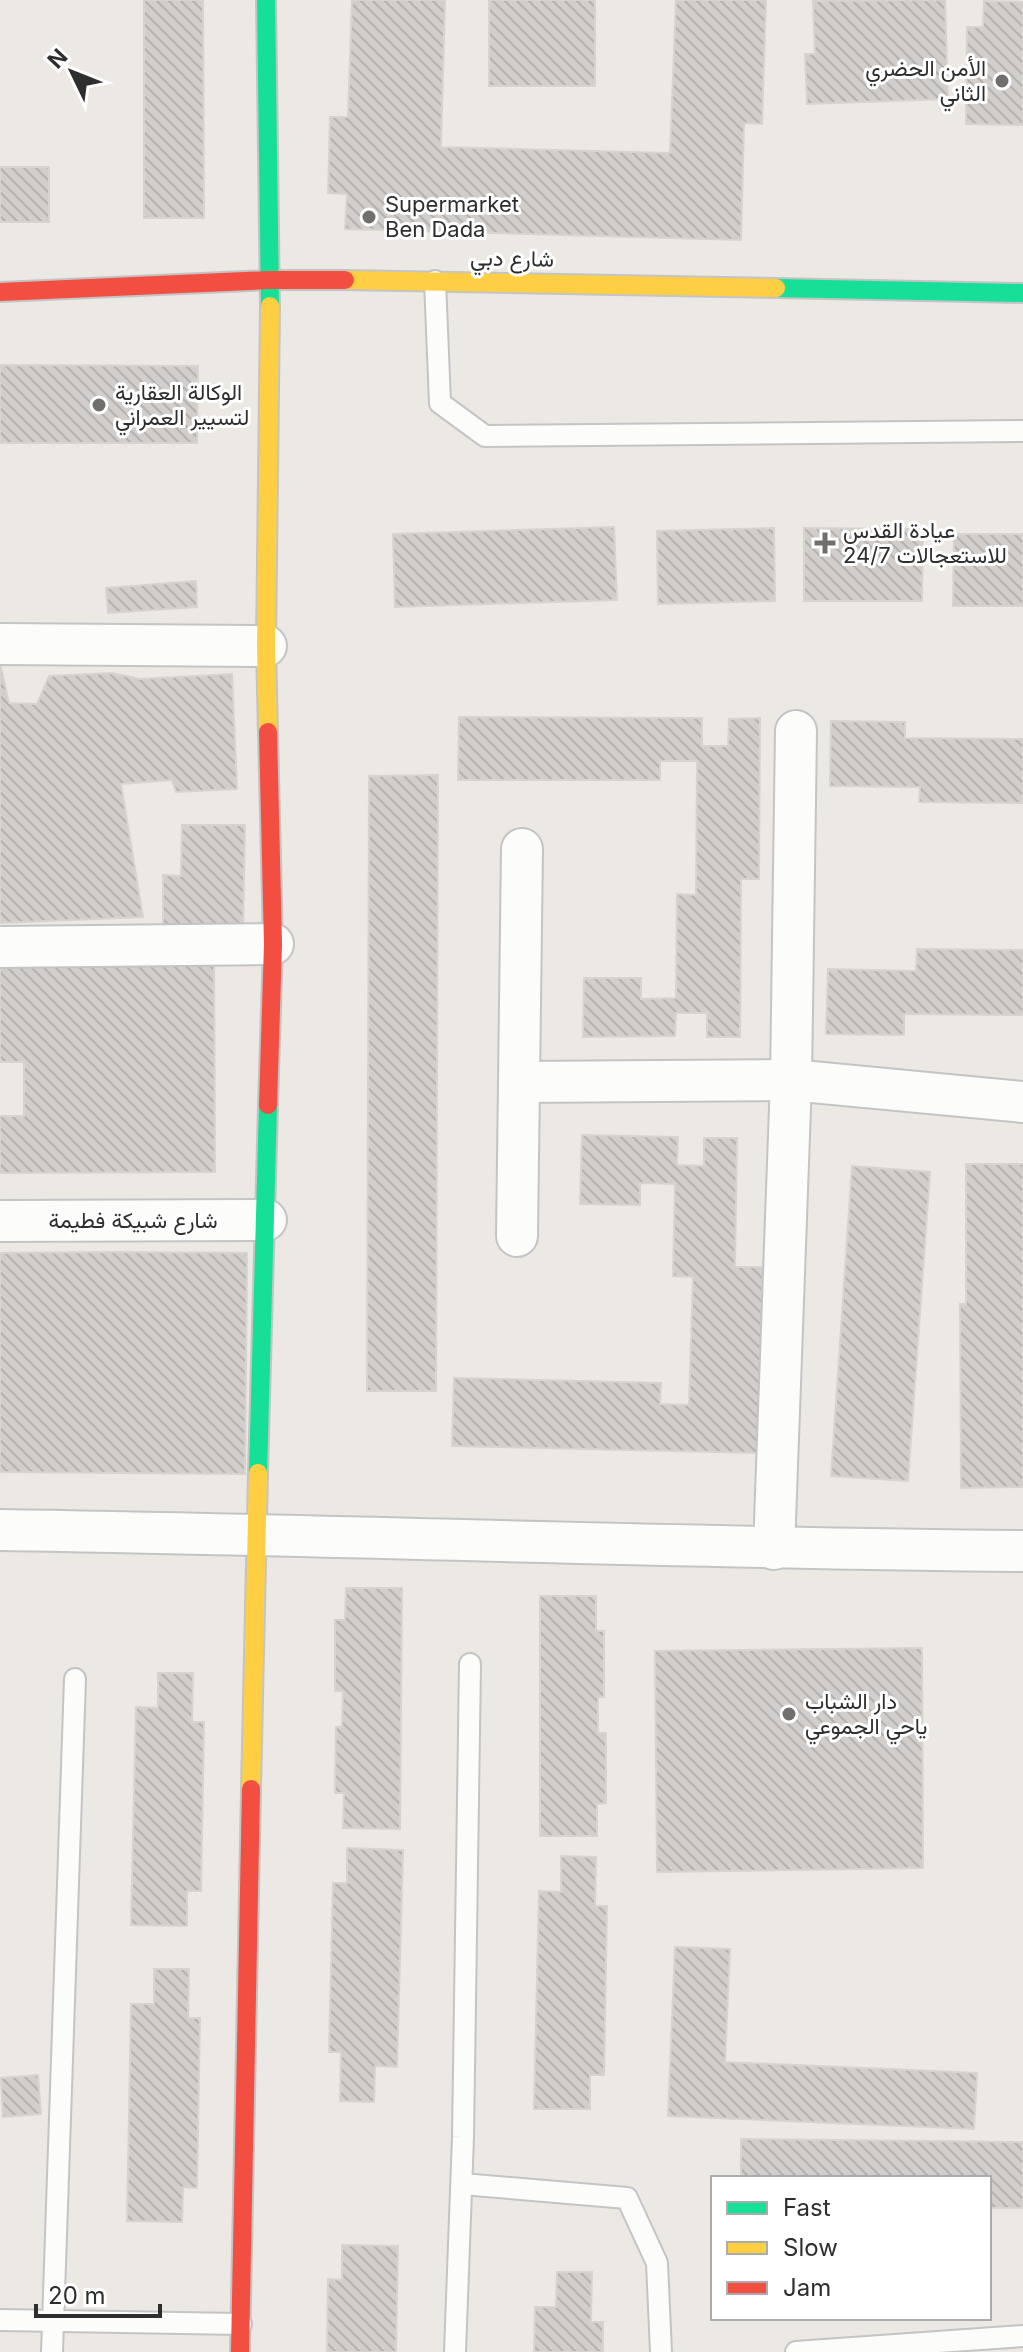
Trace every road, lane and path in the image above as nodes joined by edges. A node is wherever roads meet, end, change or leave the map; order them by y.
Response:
1 (266, 0) edge
2 (270, 280) junction
3 (435, 281) junction
4 (0, 292) edge
5 (1023, 293) edge
6 (1023, 431) edge
7 (0, 644) edge
8 (266, 646) junction
9 (796, 731) dead end
10 (522, 849) dead end
11 (273, 944) junction
12 (0, 947) edge
13 (791, 1080) junction
14 (519, 1082) junction
15 (1023, 1102) edge
16 (266, 1220) junction
17 (0, 1221) edge
18 (517, 1236) dead end
19 (0, 1530) edge
20 (256, 1534) junction
21 (774, 1549) junction
22 (1023, 1551) edge
23 (470, 1664) dead end
24 (75, 1679) dead end
25 (462, 2184) junction
26 (0, 2320) edge
27 (53, 2321) junction
28 (241, 2324) junction
29 (1023, 2336) edge
30 (52, 2352) edge
31 (240, 2352) edge
32 (455, 2352) edge
33 (661, 2352) edge
34 (796, 2352) edge

1 - 2 street
2 - 3 street, شارع دبي
2 - 4 street, شارع دبي
2 - 8 street
3 - 5 street, شارع دبي
3 - 6 lane
7 - 8 street
8 - 11 street
9 - 13 street
10 - 14 street
11 - 12 street
11 - 16 street
13 - 14 street
13 - 15 street
13 - 21 street
14 - 18 street
16 - 17 street, شارع شبيكة فطيمة
16 - 20 street
19 - 20 street
20 - 21 street
20 - 28 street
21 - 22 street
23 - 25 lane
24 - 27 lane
25 - 32 lane
25 - 33 lane
26 - 27 lane
27 - 28 lane
27 - 30 lane
28 - 31 street
29 - 34 lane

